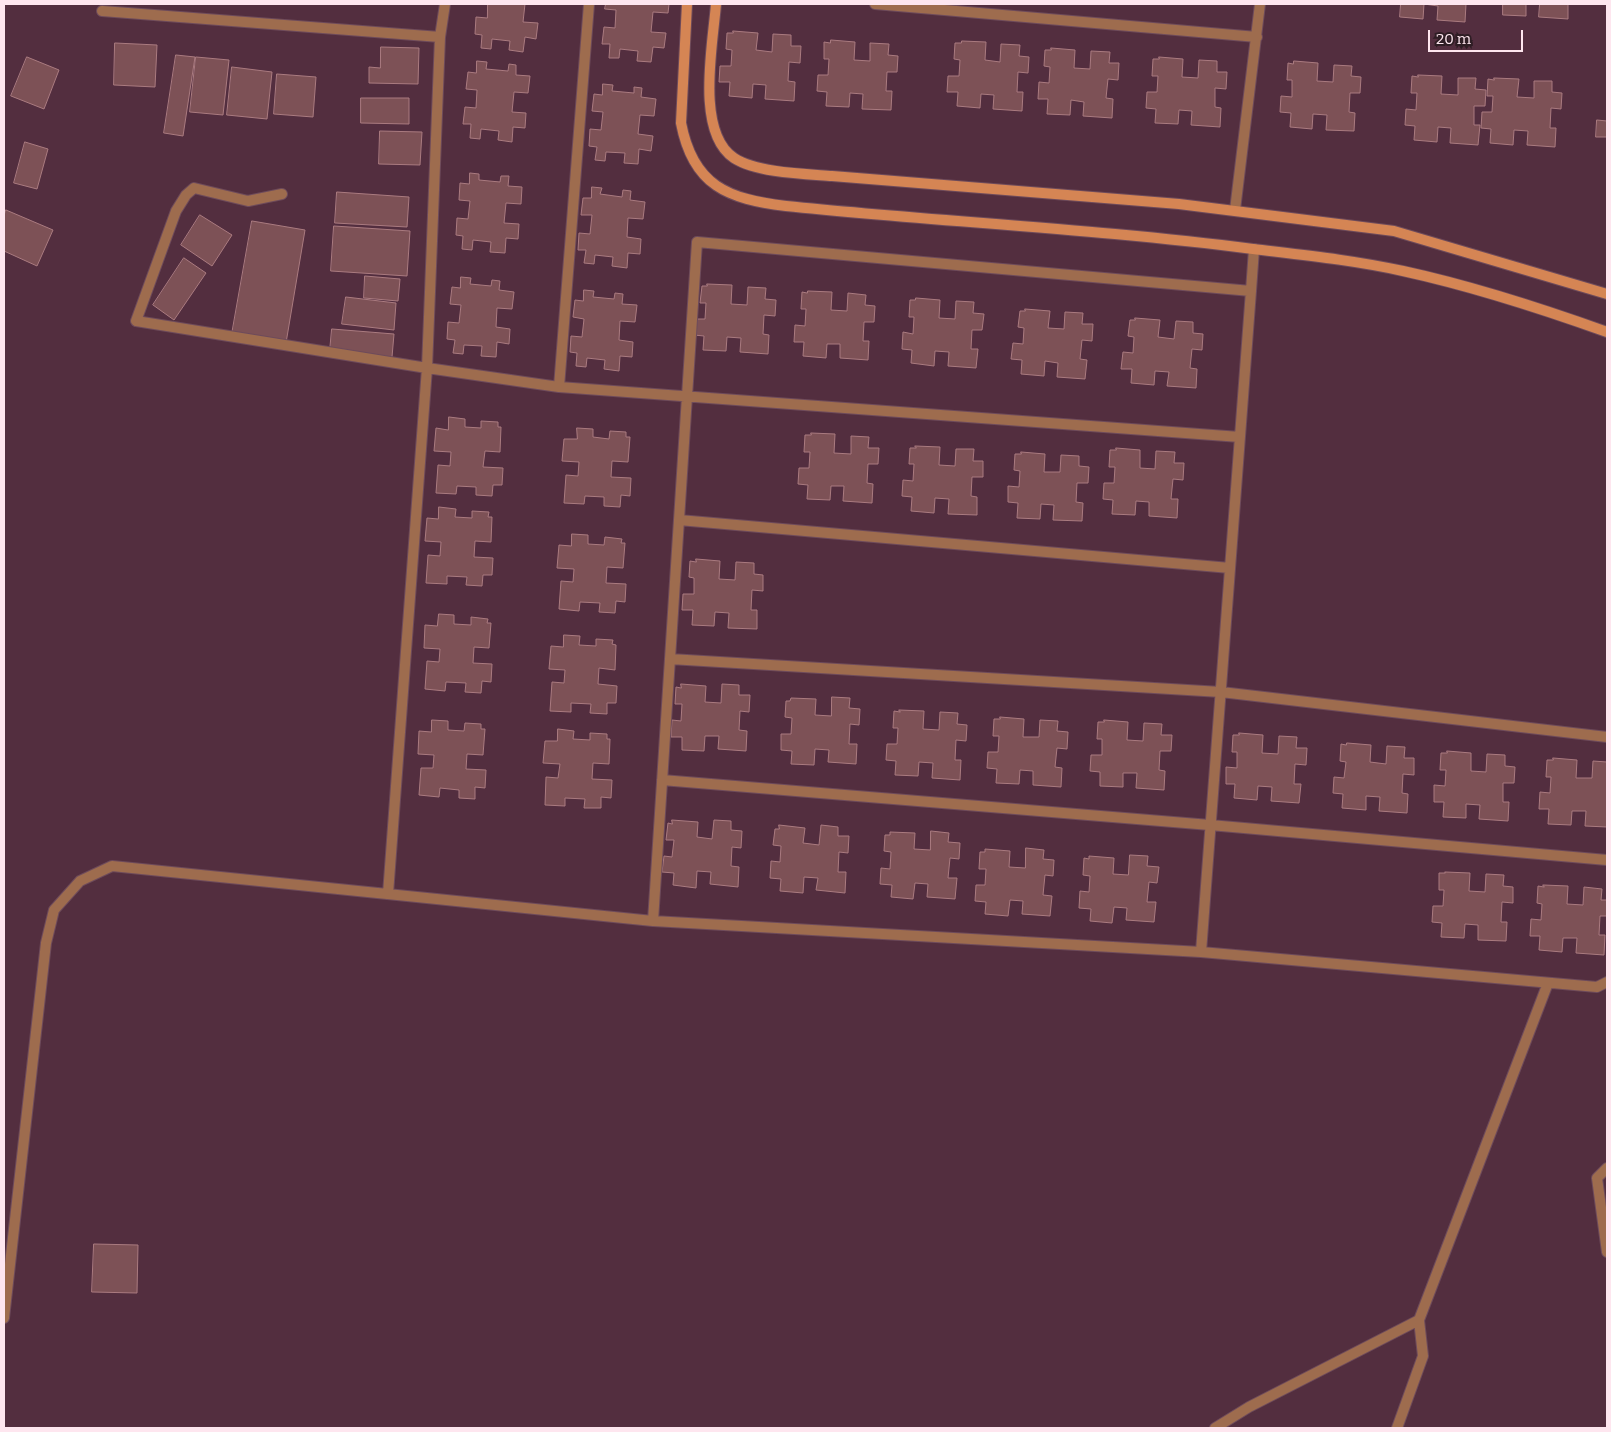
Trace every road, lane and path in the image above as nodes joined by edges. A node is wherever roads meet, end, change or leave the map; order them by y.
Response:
1 (445, 4) edge
2 (589, 4) edge
3 (687, 4) edge
4 (716, 4) edge
5 (875, 4) edge
6 (1260, 4) edge
7 (102, 11) dead end
8 (440, 37) junction
9 (1257, 37) junction
10 (282, 194) dead end
11 (1234, 210) junction
12 (1254, 249) junction
13 (1251, 291) junction
14 (1607, 294) edge
15 (1607, 332) edge
16 (427, 368) junction
17 (558, 387) junction
18 (687, 396) junction
19 (1240, 437) junction
20 (679, 520) junction
21 (1230, 568) junction
22 (670, 659) junction
23 (1221, 692) junction
24 (1607, 737) edge
25 (662, 780) junction
26 (1210, 825) junction
27 (1607, 860) edge
28 (388, 894) junction
29 (653, 921) junction
30 (1201, 952) junction
31 (1607, 982) edge
32 (1548, 983) junction
33 (1607, 1168) edge
34 (1607, 1252) edge
35 (4, 1318) edge
36 (1419, 1320) junction
37 (1215, 1428) edge
38 (1397, 1428) edge

1 - 8 street
2 - 17 street
3 - 12 main road
4 - 11 main road
5 - 9 street
6 - 9 street
7 - 8 street
8 - 16 street
9 - 11 street
10 - 16 street
11 - 14 main road
12 - 13 street
12 - 15 main road
13 - 18 street
13 - 19 street
16 - 17 street
16 - 28 street
17 - 18 street
18 - 19 street
18 - 20 street
19 - 21 street
20 - 21 street
20 - 22 street
21 - 23 street
22 - 23 street
22 - 25 street
23 - 24 street
23 - 26 street
25 - 26 street
25 - 29 street
26 - 27 street
26 - 30 street
28 - 29 street
28 - 35 street
29 - 30 street
30 - 32 street
31 - 32 street
32 - 36 street
33 - 34 street
36 - 37 street
36 - 38 street

